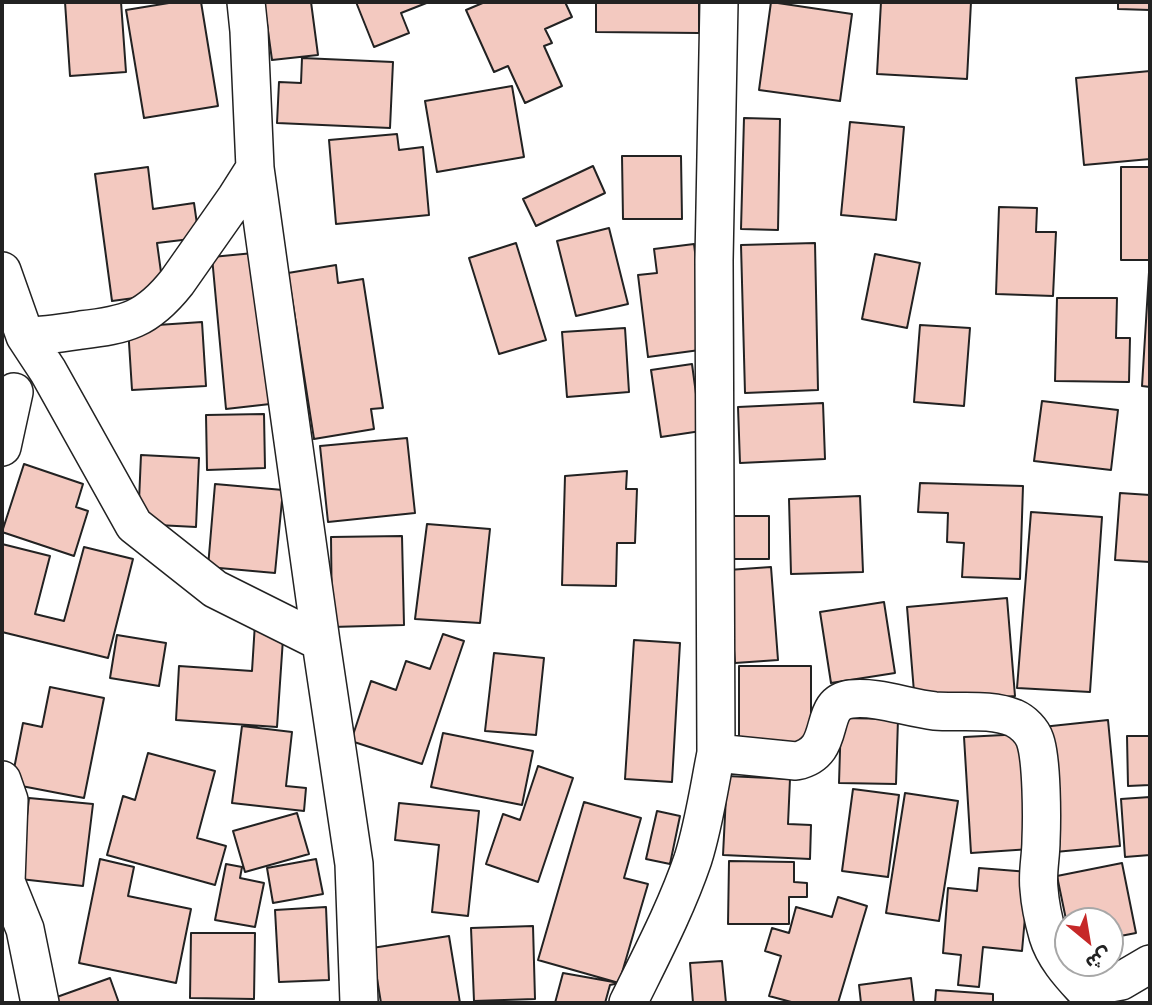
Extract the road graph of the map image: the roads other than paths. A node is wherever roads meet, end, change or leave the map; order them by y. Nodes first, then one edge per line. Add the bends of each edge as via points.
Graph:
1 (246, 2) edge
2 (719, 2) edge
3 (255, 168) junction
4 (2, 271) edge
5 (25, 336) junction
6 (48, 371) junction
7 (8, 395) edge
8 (2, 447) edge
9 (321, 642) junction
10 (716, 753) junction
11 (2, 780) edge
12 (1150, 964) edge
13 (1083, 996) edge
14 (40, 1003) edge
15 (359, 1003) edge
16 (628, 1003) edge

1 - 3 street
2 - 10 street via 714,260
3 - 5 street via 169,293 148,310 112,327
3 - 9 street
4 - 5 street
5 - 6 street
6 - 7 street
6 - 9 street via 136,528 215,589
7 - 8 street
9 - 15 street via 355,864
10 - 13 street via 796,761 807,758 822,743 830,713 848,699 1015,718 1035,740 1038,757 1038,887 1048,936
10 - 16 street via 692,860
11 - 14 street via 9,800 6,882 25,929
12 - 13 street

